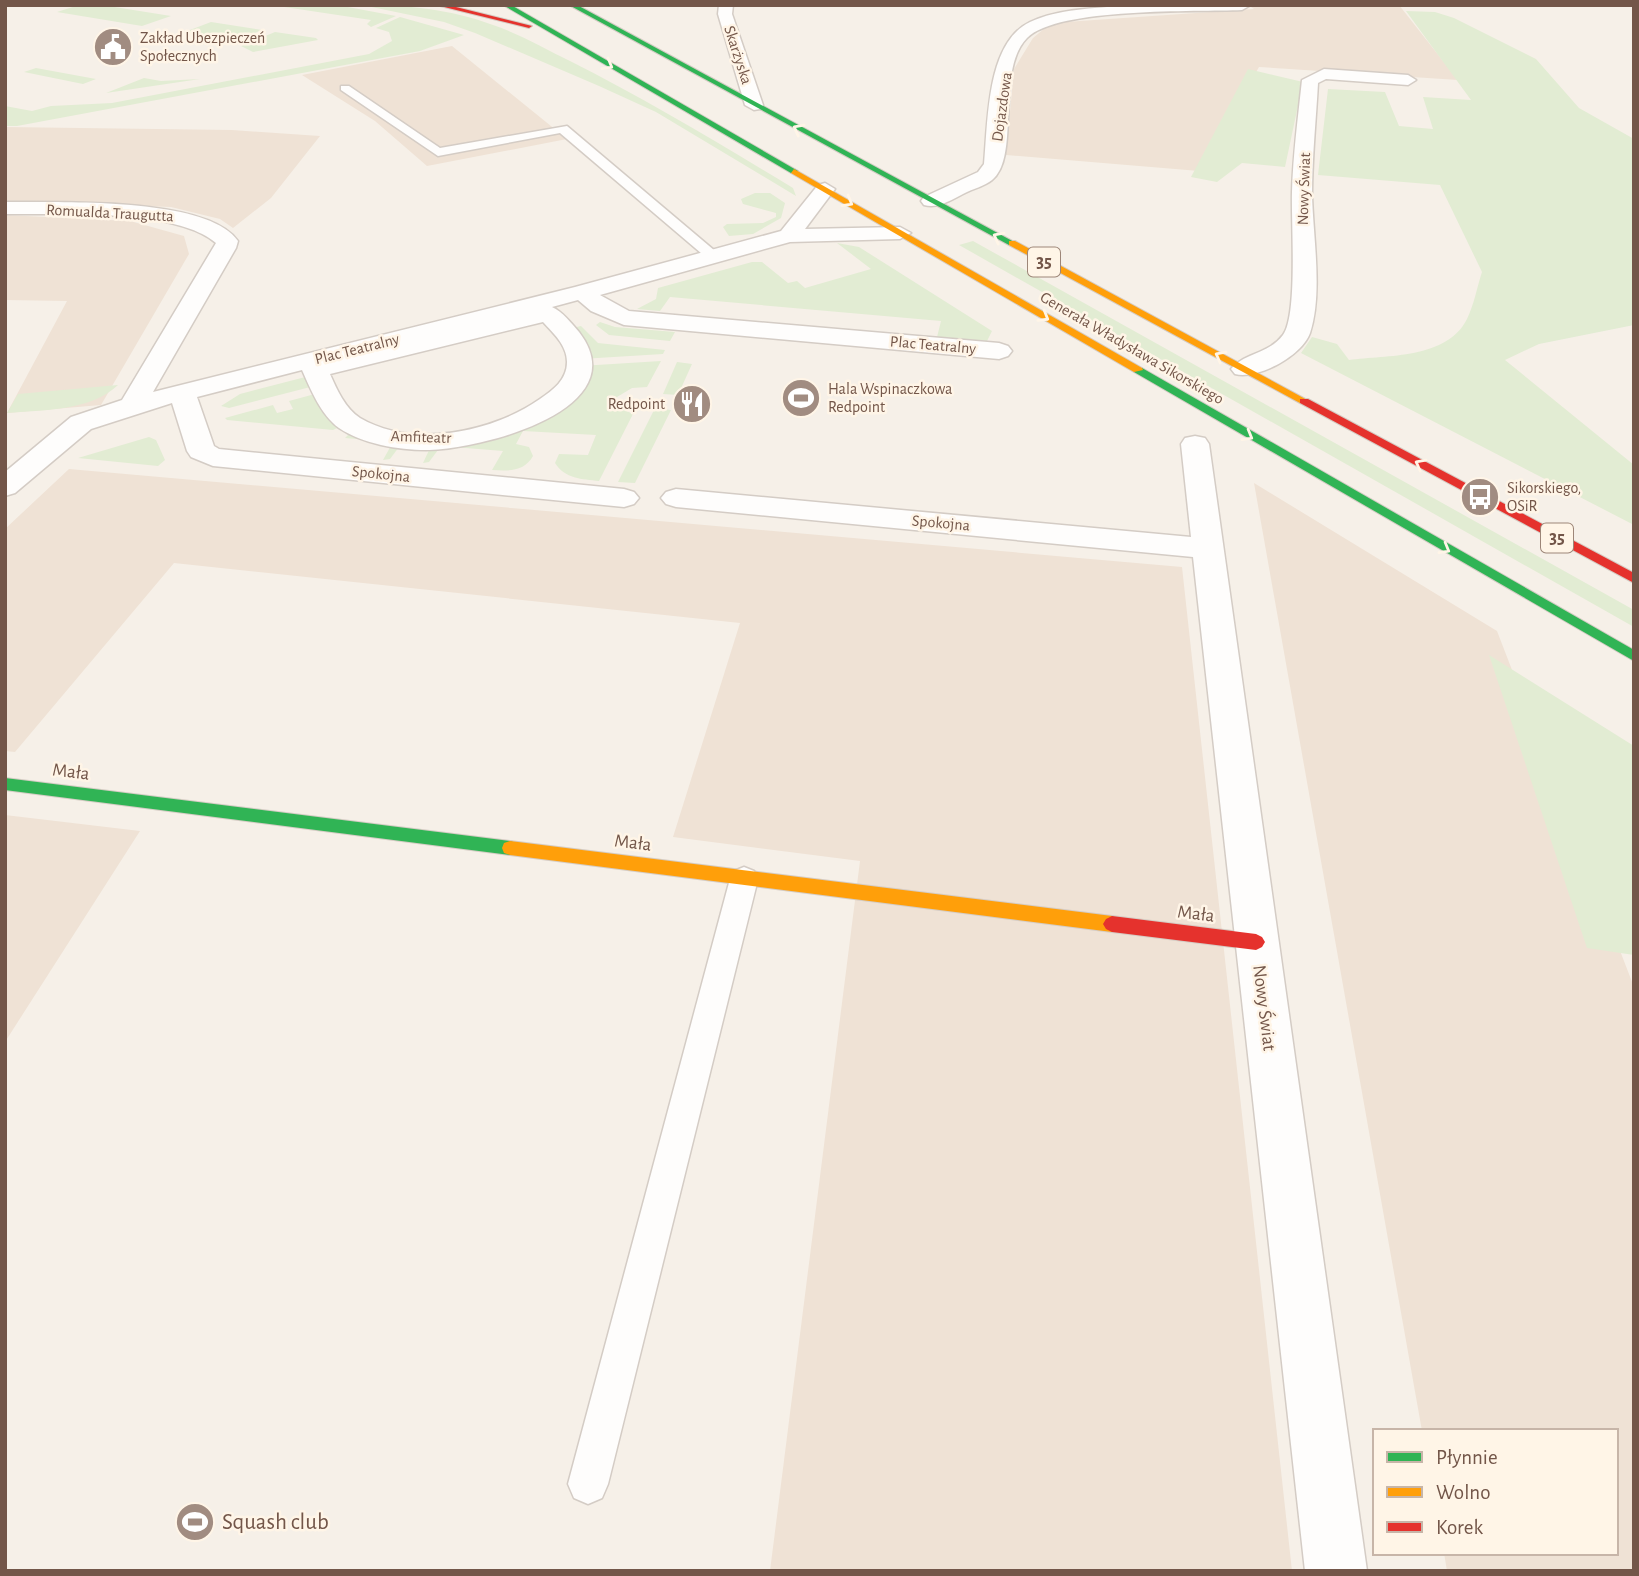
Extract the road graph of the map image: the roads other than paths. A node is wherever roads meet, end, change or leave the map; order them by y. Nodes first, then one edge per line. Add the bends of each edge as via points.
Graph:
1 (439, 5) edge
2 (506, 5) edge
3 (726, 5) edge
4 (1242, 6) edge
5 (584, 7) edge
6 (532, 21) junction
7 (548, 32) junction
8 (1408, 80) dead end
9 (345, 88) dead end
10 (754, 105) junction
11 (825, 188) junction
12 (931, 201) junction
13 (5, 208) edge
14 (900, 233) junction
15 (789, 236) junction
16 (713, 256) junction
17 (583, 292) junction
18 (548, 313) joint
19 (999, 351) dead end
20 (1244, 369) junction
21 (182, 393) junction
22 (132, 405) junction
23 (1195, 444) dead end
24 (5, 487) edge
25 (624, 498) dead end
26 (676, 498) dead end
27 (1206, 548) junction
28 (1634, 579) edge
29 (1634, 656) edge
30 (5, 784) edge
31 (744, 879) junction
32 (1256, 942) junction
33 (588, 1484) dead end
34 (1336, 1571) edge

1 - 7 main road
2 - 6 main road, Generała Władysława Sikorskiego / 35
3 - 10 street, Skarżyska
4 - 12 street, Dojazdowa via 1054,18 1021,35 1003,74 994,165 985,176
5 - 6 main road
5 - 10 main road, Generała Władysława Sikorskiego / 35 via 608,26
6 - 7 main road, Generała Władysława Sikorskiego / 35
7 -> 11 main road, Generała Władysława Sikorskiego / 35
8 - 20 street, Nowy Świat via 1324,74 1310,79 1302,191 1303,304 1297,335 1276,356
9 - 16 lane via 438,152 563,129
12 -> 10 main road, Generała Władysława Sikorskiego / 35
11 -> 14 main road, Generała Władysława Sikorskiego / 35
11 - 15 street
20 -> 12 main road, Generała Władysława Sikorskiego / 35
13 - 22 street, Romualda Traugutta via 154,214 204,223 228,241
14 - 15 street, Plac Teatralny
14 -> 29 main road, Generała Władysława Sikorskiego / 35
15 - 16 street, Plac Teatralny
16 - 17 street, Plac Teatralny
17 - 19 street, Plac Teatralny via 624,318
17 - 21 street, Plac Teatralny
18 - 18 street, Amfiteatr via 576,345 581,359 573,384 533,416 484,434 415,440 368,431 343,417 315,370
28 -> 20 main road, Generała Władysława Sikorskiego / 35
21 - 22 street, Plac Teatralny
21 - 25 street, Spokojna via 201,451 213,457
22 - 24 street, Plac Teatralny via 81,423
23 - 27 street, Nowy Świat
26 - 27 street, Spokojna
27 - 32 street, Nowy Świat
30 - 31 main road, Mała
31 - 32 main road, Mała
31 - 33 lane
32 - 34 street, Nowy Świat

